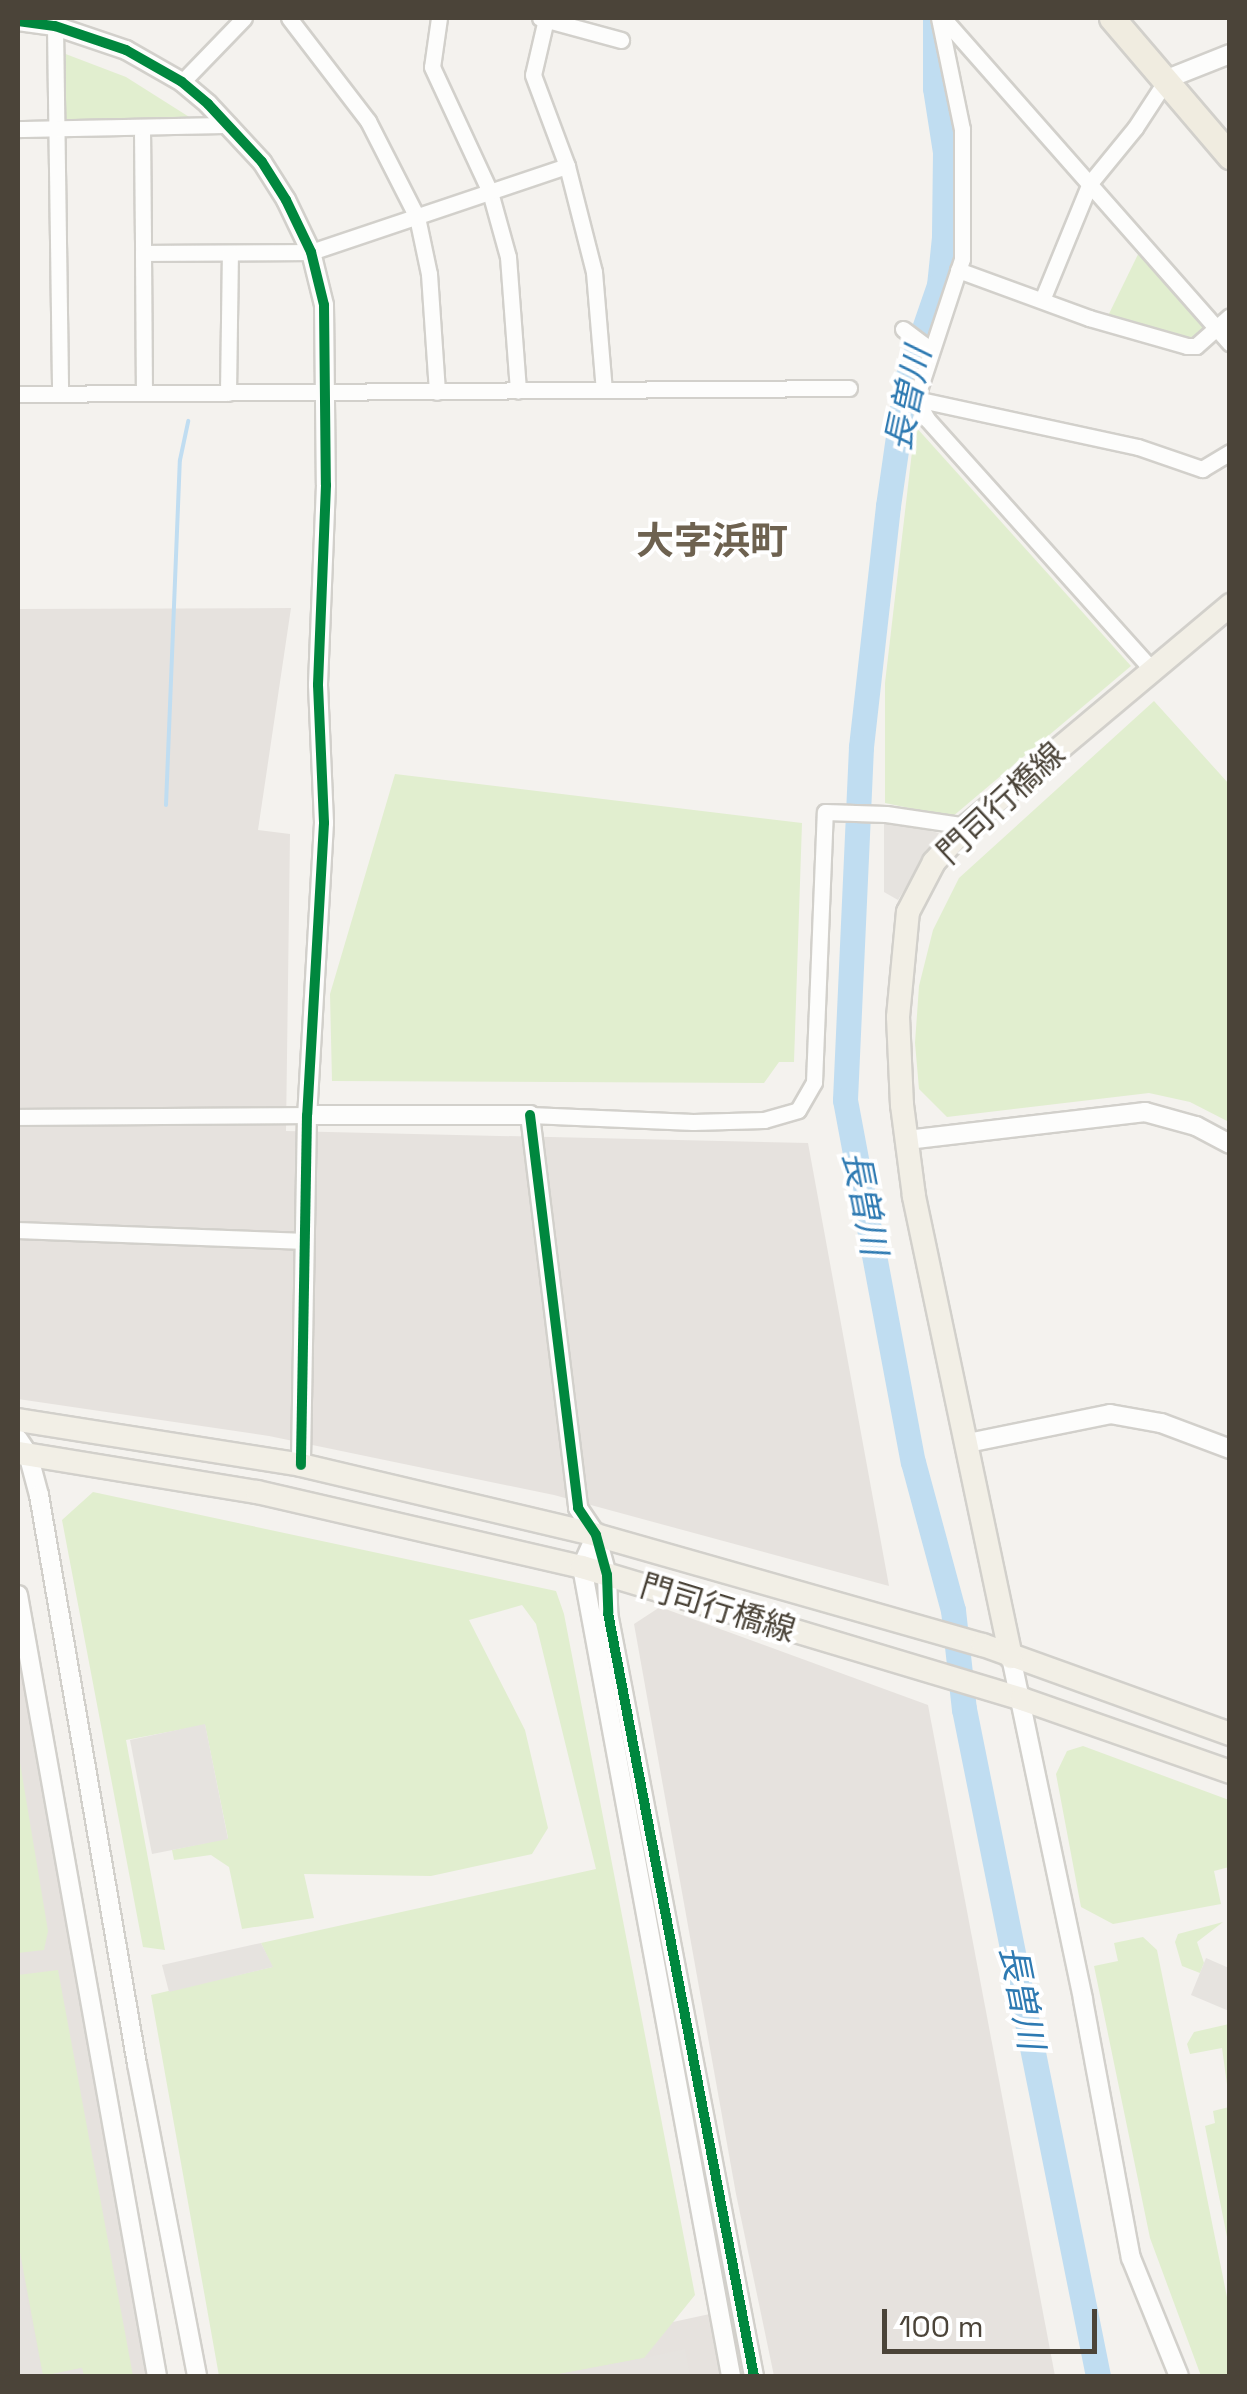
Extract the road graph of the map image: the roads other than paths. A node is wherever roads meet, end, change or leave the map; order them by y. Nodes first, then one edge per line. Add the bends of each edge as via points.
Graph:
1 (244, 18) edge
2 (289, 18) edge
3 (439, 18) edge
4 (543, 18) edge
5 (941, 18) edge
6 (1112, 18) edge
7 (1129, 18) edge
8 (18, 21) edge
9 (55, 26) junction
10 (620, 40) dead end
11 (1230, 54) edge
12 (1173, 75) junction
13 (182, 82) junction
14 (230, 125) junction
15 (18, 128) edge
16 (55, 128) junction
17 (142, 128) junction
18 (1228, 147) edge
19 (567, 166) junction
20 (1090, 182) junction
21 (490, 192) junction
22 (416, 217) junction
23 (143, 252) junction
24 (312, 252) junction
25 (230, 254) junction
26 (958, 270) junction
27 (1042, 300) junction
28 (1230, 316) edge
29 (1216, 327) junction
30 (903, 329) dead end
31 (1230, 343) edge
32 (927, 347) junction
33 (850, 388) dead end
34 (604, 390) junction
35 (518, 391) junction
36 (328, 392) junction
37 (437, 392) junction
38 (228, 393) junction
39 (18, 394) edge
40 (60, 394) junction
41 (144, 394) junction
42 (916, 399) junction
43 (1230, 452) edge
44 (1230, 605) edge
45 (1152, 670) junction
46 (967, 826) junction
47 (307, 1115) junction
48 (530, 1115) junction
49 (18, 1117) edge
50 (906, 1140) junction
51 (1230, 1144) edge
52 (18, 1230) edge
53 (304, 1241) junction
54 (18, 1420) edge
55 (968, 1443) junction
56 (21, 1449) edge
57 (1230, 1449) edge
58 (300, 1466) junction
59 (596, 1536) junction
60 (582, 1568) junction
61 (607, 1574) junction
62 (18, 1595) edge
63 (1011, 1657) junction
64 (1022, 1699) junction
65 (1230, 1734) edge
66 (1230, 1772) edge
67 (157, 2376) edge
68 (197, 2376) edge
69 (731, 2376) edge
70 (754, 2376) edge
71 (1179, 2376) edge

1 - 13 street
2 - 22 street via 368,121
3 - 21 street via 432,66
4 - 10 street
4 - 19 street via 533,74
5 - 20 street
5 - 26 street via 962,129
6 - 12 highway
7 - 12 highway
8 - 9 street
9 - 13 street via 126,50
9 - 16 street
11 - 12 street
12 - 18 highway
12 - 20 street
13 - 14 street
14 - 17 street
14 - 24 street via 286,200
15 - 16 street
16 - 17 street
16 - 40 street
17 - 23 street
19 - 21 street
19 - 34 street via 594,272
20 - 27 street
20 - 29 street
21 - 22 street
21 - 35 street via 508,257
22 - 24 street
22 - 37 street via 429,274
23 - 25 street
23 - 41 street
24 - 25 street
24 - 36 street via 324,305
25 - 38 street
26 - 27 street
26 - 32 street
27 - 29 street via 1188,346
28 - 29 street
29 - 31 street
30 - 32 street
32 - 42 street
33 - 34 street
34 - 35 street
35 - 37 street
36 - 37 street
36 - 38 street
36 - 47 street via 318,685 324,823
38 - 41 street
39 - 40 street
40 - 41 street
42 - 43 street via 1138,447 1202,468
42 - 45 street via 926,419
44 - 45 main road, 門司行橋線
45 - 46 main road, 門司行橋線
46 - 48 street via 825,812 814,1082 798,1110 764,1120 710,1122
46 - 50 main road, 門司行橋線 via 934,862 908,912 898,1018
47 - 48 street
47 - 49 street
47 - 53 street
48 - 59 street via 578,1508
50 - 51 street via 1145,1112
50 - 55 main road, 門司行橋線
52 - 53 street
53 - 58 street
54 - 58 main road, 門司行橋線
55 - 57 street via 1110,1414
55 - 63 main road, 門司行橋線
56 - 60 main road, 門司行橋線 via 257,1492
56 - 68 street
58 - 59 main road, 門司行橋線
59 - 60 street
59 - 61 street
59 - 63 main road, 門司行橋線 via 833,1599
60 - 61 main road, 門司行橋線
60 - 69 street
61 - 64 main road, 門司行橋線
61 - 70 street via 608,1612
62 - 67 street
63 - 64 street
63 - 65 main road, 門司行橋線
64 - 66 main road, 門司行橋線
64 - 71 street via 1130,2258

